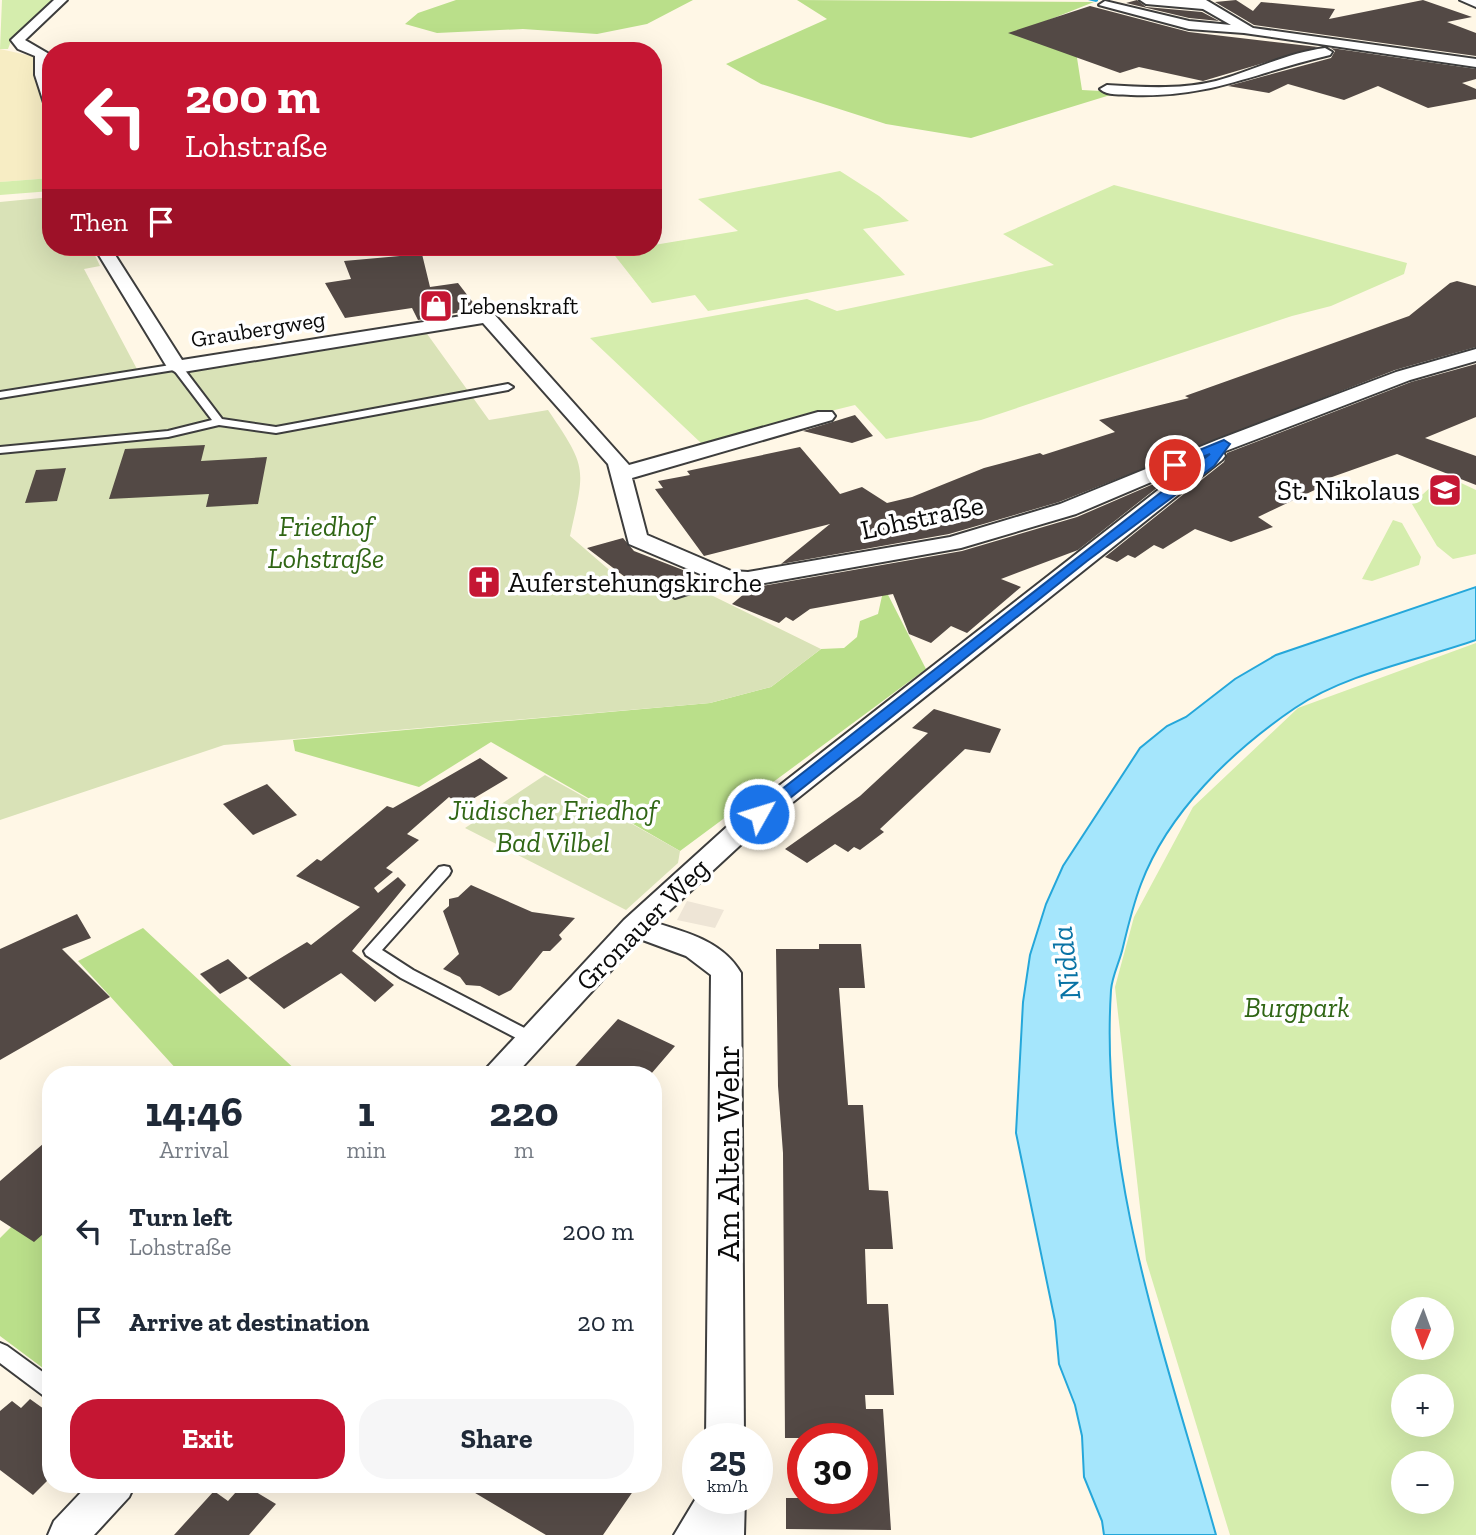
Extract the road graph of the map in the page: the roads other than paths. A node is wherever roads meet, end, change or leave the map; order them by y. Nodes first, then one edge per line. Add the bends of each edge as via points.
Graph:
1 (61, 0) edge
2 (1146, 0) edge
3 (1466, 0) edge
4 (1109, 3) edge
5 (1201, 3) edge
6 (1476, 3) edge
7 (1250, 31) junction
8 (1375, 48) junction
9 (42, 54) edge
10 (42, 54) edge
11 (1476, 63) edge
12 (42, 75) edge
13 (1107, 89) dead end
14 (108, 256) edge
15 (1476, 355) edge
16 (177, 367) junction
17 (508, 387) dead end
18 (0, 395) edge
19 (825, 415) dead end
20 (219, 422) junction
21 (1224, 444) junction
22 (0, 450) edge
23 (622, 474) junction
24 (727, 577) junction
25 (676, 594) dead end
26 (444, 871) dead end
27 (634, 927) junction
28 (530, 1038) junction
29 (504, 1066) edge
30 (0, 1352) edge
31 (42, 1383) edge
32 (725, 1423) edge
33 (108, 1493) edge
34 (708, 1514) edge
35 (725, 1514) edge
36 (68, 1535) edge
37 (694, 1535) edge
38 (724, 1535) edge

1 - 10 street via 18,40
2 - 5 street
3 - 6 street
4 - 7 street via 1189,26
5 - 7 street
7 - 8 street
8 - 11 street
8 - 13 street via 1292,56 1208,87 1159,92
9 - 12 street
14 - 16 street, Graubergweg
15 - 21 street, Lohstraße via 1403,376
16 - 18 lane
16 - 20 lane
16 - 23 street, Graubergweg via 486,317 610,452
17 - 20 lane via 276,430
19 - 23 street
20 - 22 lane via 168,434
21 - 24 street, Lohstraße via 1068,509 982,535 765,578
21 - 27 street, Gronauer Weg via 1210,463 1082,558 739,831
23 - 24 street, Lohstraße via 637,539
24 - 25 lane
26 - 28 lane via 372,951
27 - 28 street, Gronauer Weg
27 - 32 street, Am Alten Wehr via 699,948 726,973
28 - 29 street, Gronauer Weg
30 - 31 lane
33 - 36 street
34 - 37 street
35 - 38 street

